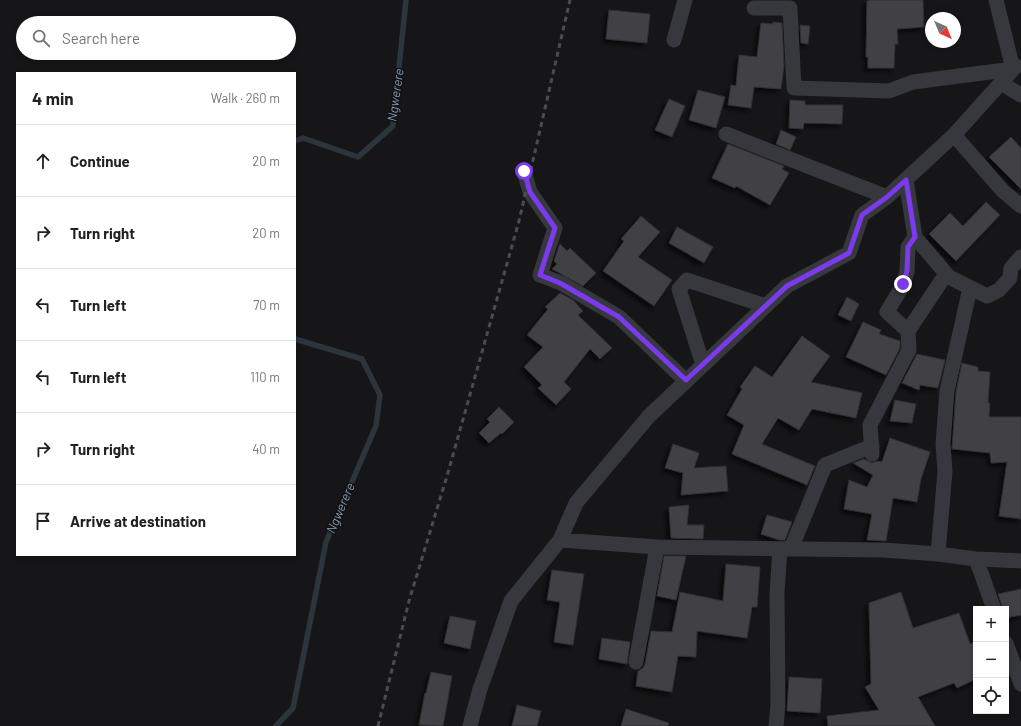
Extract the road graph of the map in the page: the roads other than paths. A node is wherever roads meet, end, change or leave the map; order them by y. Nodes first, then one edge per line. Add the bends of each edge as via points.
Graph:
1 (685, 0) edge
2 (996, 0) edge
3 (754, 8) dead end
4 (674, 40) dead end
5 (1017, 65) edge
6 (1001, 83) junction
7 (1021, 95) edge
8 (726, 134) dead end
9 (954, 135) junction
10 (524, 171) dead end
11 (906, 180) junction
12 (887, 197) junction
13 (1021, 206) edge
14 (915, 237) junction
15 (1021, 257) edge
16 (946, 274) junction
17 (970, 288) junction
18 (766, 306) junction
19 (908, 330) junction
20 (702, 365) junction
21 (686, 380) junction
22 (560, 540) junction
23 (657, 547) junction
24 (785, 549) junction
25 (938, 554) junction
26 (976, 559) junction
27 (1021, 561) edge
28 (993, 606) edge
29 (1009, 651) edge
30 (636, 662) dead end
31 (1021, 684) edge
32 (470, 726) edge
33 (776, 726) edge

1 - 4 street
2 - 5 street
3 - 5 street via 790,8 794,88 889,91 913,82
5 - 6 street
6 - 7 street
6 - 9 street
8 - 12 street
9 - 11 street
9 - 13 street via 1003,191
10 - 21 street via 530,192 555,228 540,275 560,283 619,317
11 - 12 street
11 - 14 street
12 - 18 street via 862,215 849,253 787,286
14 - 16 street
14 - 19 street via 908,247 907,271 903,284 887,312
15 - 17 street via 1010,268 1010,278 999,290 987,296
16 - 17 street
16 - 19 street
17 - 25 street via 948,391
18 - 20 street
18 - 20 street via 687,280 679,289
19 - 24 street via 909,350 870,425 872,450 825,465
20 - 21 street
21 - 22 street via 649,416 576,503
22 - 23 street
22 - 32 street via 511,601 480,689
23 - 24 street
23 - 30 street
24 - 25 street via 883,550
24 - 33 street via 776,593
25 - 26 street
26 - 27 street
26 - 28 street
29 - 31 street

